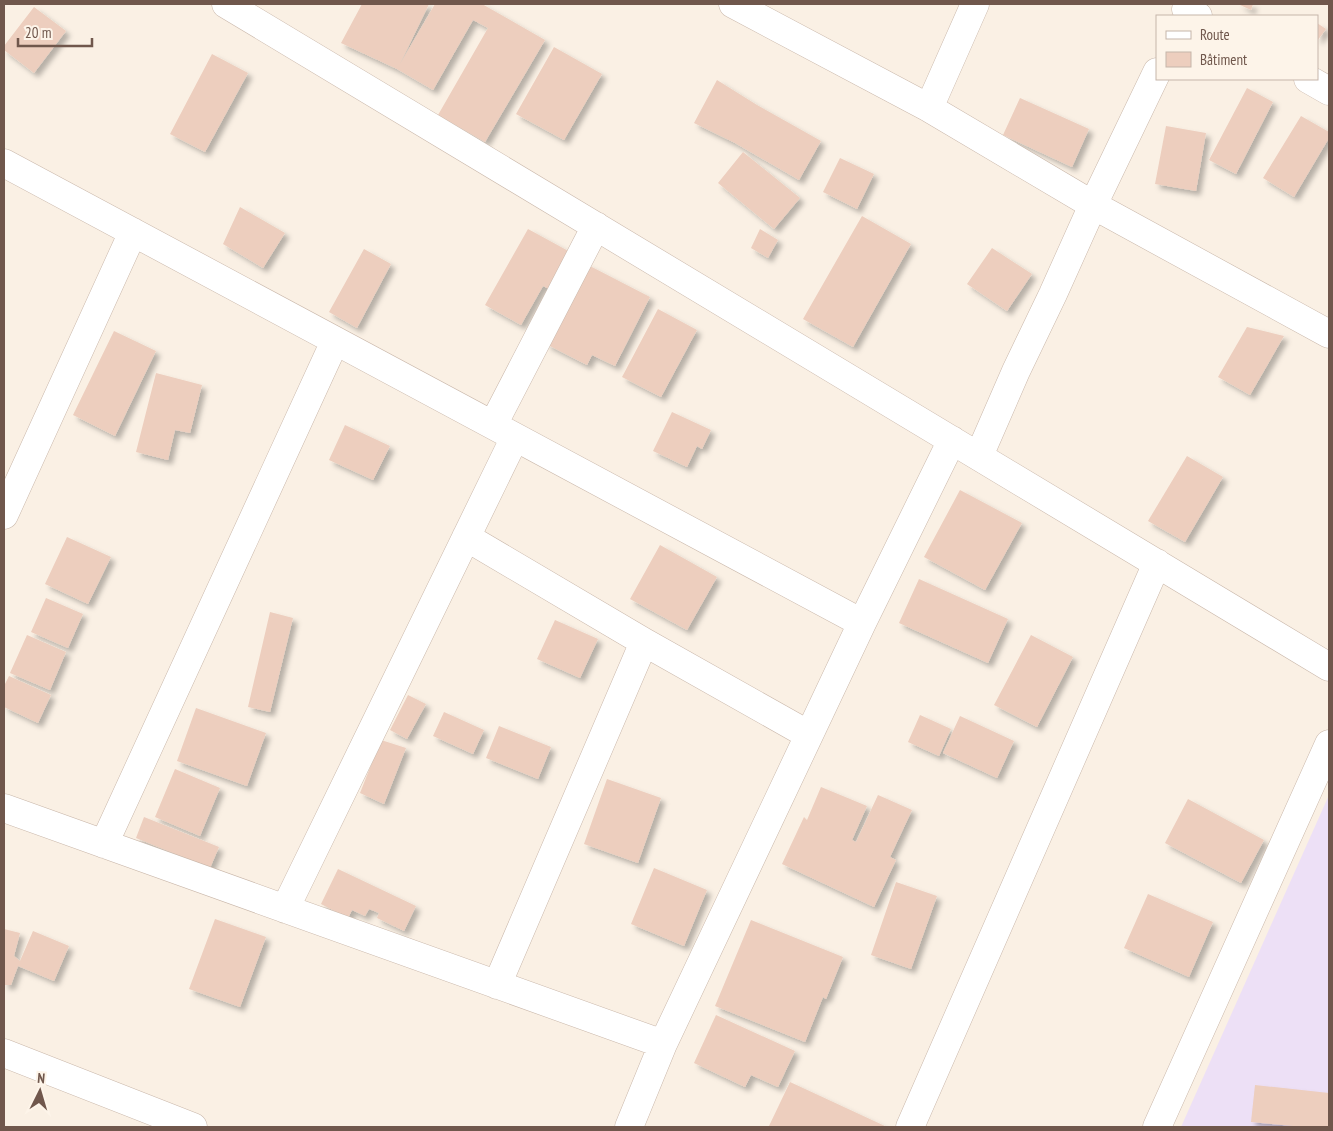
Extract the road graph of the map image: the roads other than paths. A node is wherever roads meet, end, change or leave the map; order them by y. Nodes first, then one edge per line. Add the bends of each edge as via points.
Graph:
1 (226, 4) edge
2 (733, 4) edge
3 (975, 4) edge
4 (1156, 74) edge
5 (1310, 80) edge
6 (1329, 90) edge
7 (929, 108) junction
8 (4, 164) edge
9 (1093, 205) junction
10 (596, 226) junction
11 (133, 232) junction
12 (1329, 334) edge
13 (335, 341) junction
14 (504, 431) junction
15 (952, 440) junction
16 (979, 456) junction
17 (4, 515) edge
18 (466, 537) junction
19 (1157, 563) junction
20 (862, 623) junction
21 (644, 642) junction
22 (1329, 667) edge
23 (809, 734) junction
24 (1329, 744) edge
25 (4, 808) edge
26 (104, 844) junction
27 (285, 909) junction
28 (497, 985) junction
29 (663, 1044) junction
30 (4, 1053) edge
31 (194, 1127) edge
32 (629, 1127) edge
33 (910, 1127) edge
34 (1157, 1127) edge

1 - 10 street
2 - 7 street
3 - 7 street
4 - 9 street
5 - 6 street
7 - 9 street
8 - 11 street
9 - 12 street
9 - 16 street
10 - 14 street
10 - 15 street
11 - 13 street
11 - 17 street
13 - 14 street
13 - 26 street
14 - 18 street
14 - 20 street
15 - 16 street
15 - 20 street
16 - 19 street
18 - 21 street
18 - 27 street
19 - 22 street
19 - 33 street
20 - 23 street
21 - 23 street
21 - 28 street
23 - 29 street
24 - 34 street
25 - 26 street
26 - 27 street
27 - 28 street
28 - 29 street
29 - 32 street
30 - 31 street

